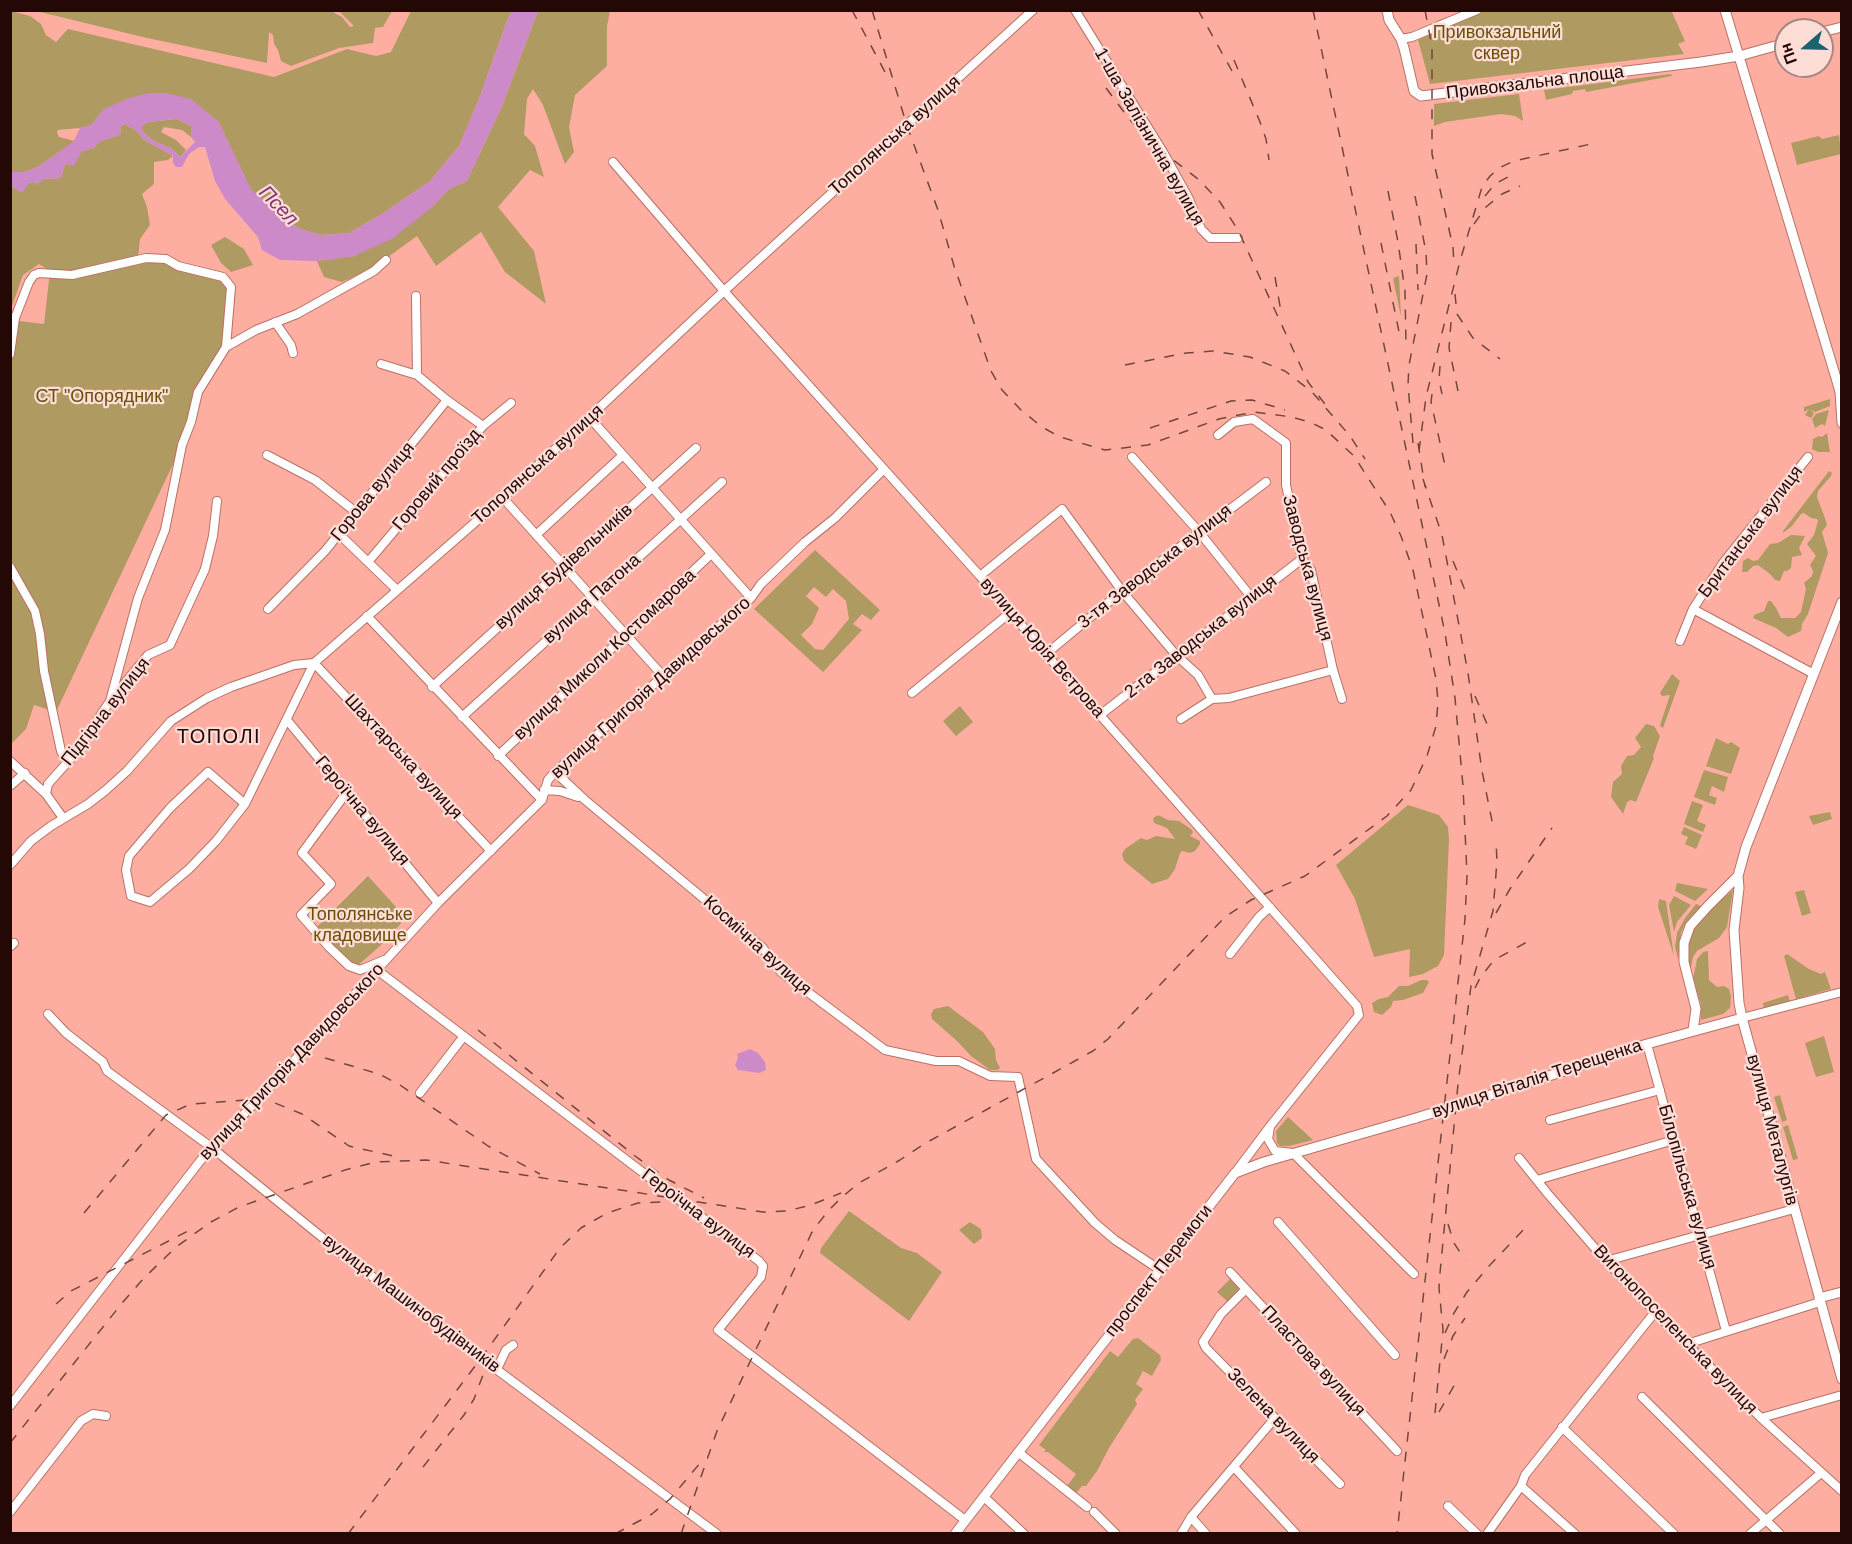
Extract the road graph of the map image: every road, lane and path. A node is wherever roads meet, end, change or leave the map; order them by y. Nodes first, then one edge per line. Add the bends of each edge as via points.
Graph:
1 (1032, 10) edge
2 (1075, 10) edge
3 (1477, 10) edge
4 (1725, 10) edge
5 (1387, 12) edge
6 (1401, 39) junction
7 (1774, 46) edge
8 (1739, 56) junction
9 (613, 162) dead end
10 (1238, 238) dead end
11 (387, 260) dead end
12 (724, 291) junction
13 (416, 296) dead end
14 (275, 322) junction
15 (226, 347) junction
16 (293, 353) dead end
17 (10, 354) edge
18 (381, 364) dead end
19 (417, 375) junction
20 (447, 400) junction
21 (511, 403) dead end
22 (590, 418) junction
23 (1842, 423) edge
24 (483, 426) junction
25 (1218, 435) dead end
26 (696, 448) dead end
27 (267, 455) dead end
28 (623, 455) junction
29 (1132, 457) dead end
30 (1808, 457) dead end
31 (883, 470) junction
32 (722, 482) dead end
33 (1266, 482) dead end
34 (652, 488) junction
35 (503, 498) junction
36 (217, 501) dead end
37 (357, 513) junction
38 (681, 520) junction
39 (1200, 533) junction
40 (339, 534) junction
41 (536, 535) junction
42 (711, 554) junction
43 (1302, 559) junction
44 (368, 562) junction
45 (10, 567) edge
46 (564, 567) junction
47 (980, 576) junction
48 (397, 590) junction
49 (1122, 591) junction
50 (593, 598) junction
51 (751, 598) junction
52 (1252, 598) junction
53 (1842, 602) edge
54 (268, 609) dead end
55 (1693, 609) junction
56 (1011, 612) junction
57 (367, 616) junction
58 (625, 634) junction
59 (1680, 641) dead end
60 (1046, 654) junction
61 (1176, 655) junction
62 (314, 663) junction
63 (1333, 670) junction
64 (1812, 673) junction
65 (663, 676) junction
66 (432, 687) junction
67 (912, 693) dead end
68 (1212, 699) junction
69 (1342, 699) dead end
70 (110, 701) junction
71 (1100, 715) junction
72 (462, 717) junction
73 (1181, 719) dead end
74 (286, 720) junction
75 (498, 756) junction
76 (10, 761) edge
77 (67, 762) junction
78 (555, 772) junction
79 (25, 773) junction
80 (10, 786) edge
81 (544, 790) junction
82 (347, 792) junction
83 (46, 794) junction
84 (585, 800) junction
85 (542, 801) junction
86 (245, 804) junction
87 (63, 818) junction
88 (491, 851) junction
89 (10, 865) edge
90 (1738, 876) junction
91 (438, 903) junction
92 (1270, 908) junction
93 (1230, 954) dead end
94 (386, 960) junction
95 (376, 970) junction
96 (1842, 992) edge
97 (1357, 1006) joint
98 (48, 1014) dead end
99 (1742, 1018) junction
100 (1693, 1030) junction
101 (464, 1036) junction
102 (1647, 1044) junction
103 (1660, 1090) junction
104 (420, 1093) dead end
105 (1550, 1120) dead end
106 (1271, 1125) junction
107 (1674, 1140) junction
108 (211, 1147) junction
109 (1293, 1153) junction
110 (1519, 1158) dead end
111 (1235, 1173) junction
112 (1537, 1180) junction
113 (1794, 1209) junction
114 (1278, 1222) dead end
115 (1701, 1235) junction
116 (1606, 1261) junction
117 (1160, 1270) junction
118 (1230, 1272) dead end
119 (1414, 1274) dead end
120 (1246, 1289) junction
121 (1842, 1292) edge
122 (1820, 1300) junction
123 (1654, 1312) junction
124 (1726, 1331) junction
125 (1687, 1344) junction
126 (513, 1345) dead end
127 (1395, 1354) dead end
128 (497, 1369) junction
129 (1842, 1379) edge
130 (1842, 1395) edge
131 (1642, 1397) dead end
132 (10, 1406) edge
133 (106, 1416) dead end
134 (1275, 1418) junction
135 (1761, 1418) junction
136 (1562, 1427) junction
137 (1397, 1451) dead end
138 (1018, 1452) junction
139 (1234, 1467) junction
140 (1821, 1473) junction
141 (1340, 1484) dead end
142 (1521, 1486) junction
143 (1842, 1491) edge
144 (984, 1497) junction
145 (1448, 1506) dead end
146 (10, 1512) edge
147 (1191, 1517) junction
148 (1766, 1519) junction
149 (965, 1520) junction
150 (717, 1533) edge
151 (955, 1533) edge
152 (1024, 1533) edge
153 (1116, 1533) edge
154 (1181, 1533) edge
155 (1206, 1533) edge
156 (1296, 1533) edge
157 (1477, 1533) edge
158 (1486, 1533) edge
159 (1575, 1533) edge
160 (1674, 1533) edge
161 (1750, 1533) edge
162 (1780, 1533) edge

1 - 12 street, Тополянська вулиця
2 - 10 street, 1-ша Залізнична вулиця via 1163,152 1201,229 1210,238
3 - 6 street
4 - 8 main road
5 - 6 main road, Привокзальна площа
6 - 8 main road, Привокзальна площа via 1414,91 1421,96
7 - 8 main road, Привокзальна площа
8 - 23 main road via 1840,392
9 - 12 street, вулиця Юрія Вєтрова
11 - 14 street via 297,314
12 - 22 street, Тополянська вулиця
12 - 31 street, вулиця Юрія Вєтрова
13 - 19 street
14 - 15 street
14 - 16 street
15 - 17 street via 231,294 227,279 166,259 146,258 72,275 34,275 15,318
15 - 70 street via 198,392 182,445 165,530 138,598
18 - 19 street
19 - 20 street
20 - 24 street
20 - 37 street, Горова вулиця
21 - 24 street, Горовий проїзд
22 - 28 street
22 - 35 street, Тополянська вулиця
24 - 44 street, Горовий проїзд
25 - 43 street, Заводська вулиця via 1234,422 1252,419 1286,443 1286,485
26 - 34 street, вулиця Будівельників
27 - 37 street via 315,480
28 - 34 street
28 - 41 street
29 - 39 street
30 - 55 street, Британська вулиця via 1723,563
31 - 47 street, вулиця Юрія Вєтрова
31 - 51 street, вулиця Григорія Давидовського
32 - 38 street, вулиця Патона
33 - 39 street, 3-тя Заводська вулиця
34 - 38 street
34 - 46 street, вулиця Будівельників
35 - 41 street
35 - 48 street, Тополянська вулиця
36 - 70 street, Підгірна вулиця via 205,569 170,645 148,656
37 - 40 street, Горова вулиця
38 - 42 street
38 - 50 street, вулиця Патона
39 - 49 street, 3-тя Заводська вулиця
39 - 52 street
40 - 44 street
40 - 54 street, Горова вулиця
41 - 46 street
42 - 51 street
42 - 58 street, вулиця Миколи Костомарова
43 - 52 street, 2-га Заводська вулиця
43 - 63 street, Заводська вулиця via 1311,570
44 - 48 street
45 - 77 street via 35,611 44,671
46 - 50 street
46 - 66 street, вулиця Будівельників
47 - 49 street via 1062,509
47 - 56 street, вулиця Юрія Вєтрова
48 - 57 street, Тополянська вулиця
49 - 60 street, 3-тя Заводська вулиця
49 - 61 street
50 - 58 street
50 - 72 street, вулиця Патона
51 - 65 street, вулиця Григорія Давидовського
52 - 61 street, 2-га Заводська вулиця
53 - 64 main road, вулиця Металургів
55 - 59 street, Британська вулиця
55 - 64 street
56 - 60 street, вулиця Юрія Вєтрова
56 - 67 street
57 - 62 street, Тополянська вулиця
57 - 66 street
58 - 65 street
58 - 75 street, вулиця Миколи Костомарова
60 - 71 street, вулиця Юрія Вєтрова
61 - 68 street via 1198,675
61 - 71 street, 2-га Заводська вулиця
62 - 74 street
62 - 87 street via 255,677 189,709 162,729 106,790
62 - 88 street, Шахтарська вулиця
63 - 68 street
63 - 69 street, Заводська вулиця
64 - 90 main road, вулиця Металургів
65 - 78 street, вулиця Григорія Давидовського
66 - 72 street
68 - 73 street
70 - 77 street, Підгірна вулиця
71 - 92 street, вулиця Юрія Вєтрова
72 - 75 street
74 - 82 street, Героїчна вулиця
74 - 86 street
75 - 85 street
76 - 79 street
77 - 83 street, Підгірна вулиця via 48,784
78 - 81 street, вулиця Григорія Давидовського
78 - 84 street, Космічна вулиця
79 - 80 street
79 - 83 street
81 - 84 street
81 - 85 street, вулиця Григорія Давидовського
82 - 91 street, Героїчна вулиця
82 - 94 street via 302,853 331,884 301,915 348,966 360,970
83 - 87 street
84 - 117 street, Космічна вулиця via 762,947 782,972 885,1050 936,1061 959,1061 990,1076 1018,1077 1036,1159 1095,1223
85 - 88 street, вулиця Григорія Давидовського
86 - 86 street via 189,869 150,902 131,896 126,870 129,856 170,808 208,772
87 - 89 street via 31,841
88 - 91 street, вулиця Григорія Давидовського
90 - 99 main road, вулиця Металургів via 1734,930
90 - 100 main road, вулиця Металургів via 1690,926 1684,944 1684,962 1696,1009
91 - 94 street, вулиця Григорія Давидовського
92 - 93 street
92 - 97 street, вулиця Юрія Вєтрова
94 - 95 street, вулиця Григорія Давидовського
95 - 101 street, Героїчна вулиця
95 - 108 street, вулиця Григорія Давидовського
96 - 99 street, вулиця Віталія Терещенка
97 - 106 street, проспект Перемоги via 1359,1015
98 - 108 street, вулиця Машинобудівників via 103,1062 107,1071
99 - 100 main road, вулиця Віталія Терещенка
99 - 113 main road, вулиця Металургів
100 - 102 main road, вулиця Віталія Терещенка
101 - 104 street
101 - 149 street, Героїчна вулиця via 759,1261 763,1266 761,1277 718,1330
102 - 103 street, Білопільська вулиця
102 - 109 main road, вулиця Віталія Терещенка, bridge
103 - 105 street
103 - 107 street, Білопільська вулиця
106 - 109 street via 1271,1146
106 - 111 street, проспект Перемоги
107 - 112 street
107 - 115 street, Білопільська вулиця
108 - 128 street, вулиця Машинобудівників via 350,1260
108 - 132 street, вулиця Григорія Давидовського
109 - 111 main road, вулиця Віталія Терещенка
109 - 119 street
110 - 112 street, Вигонопоселенська вулиця
111 - 117 main road, проспект Перемоги
112 - 116 street, Вигонопоселенська вулиця
113 - 115 street
113 - 122 main road, вулиця Металургів
114 - 127 street
115 - 116 street
115 - 124 street, Білопільська вулиця
116 - 123 street, Вигонопоселенська вулиця
117 - 138 main road, проспект Перемоги
118 - 120 street, Пластова вулиця
120 - 134 street, Зелена вулиця via 1221,1314 1203,1342
120 - 137 street, Пластова вулиця
121 - 122 main road
122 - 124 street
122 - 129 main road, вулиця Металургів
123 - 125 street, Вигонопоселенська вулиця
123 - 136 street
124 - 125 street
125 - 135 street, Вигонопоселенська вулиця
126 - 128 street via 506,1350
128 - 150 street, вулиця Машинобудівників
130 - 135 street
131 - 148 street
133 - 146 street via 93,1414 81,1420
134 - 139 street
134 - 141 street, Зелена вулиця
135 - 140 street, Вигонопоселенська вулиця
136 - 142 street
136 - 160 street
138 - 144 main road, проспект Перемоги
138 - 153 street
139 - 147 street
139 - 156 street
140 - 143 street, Вигонопоселенська вулиця
140 - 148 street
142 - 158 street
142 - 159 street
144 - 149 main road, проспект Перемоги
144 - 152 street
145 - 157 street
147 - 154 street
147 - 155 street
148 - 161 street
148 - 162 street
149 - 151 main road, проспект Перемоги

